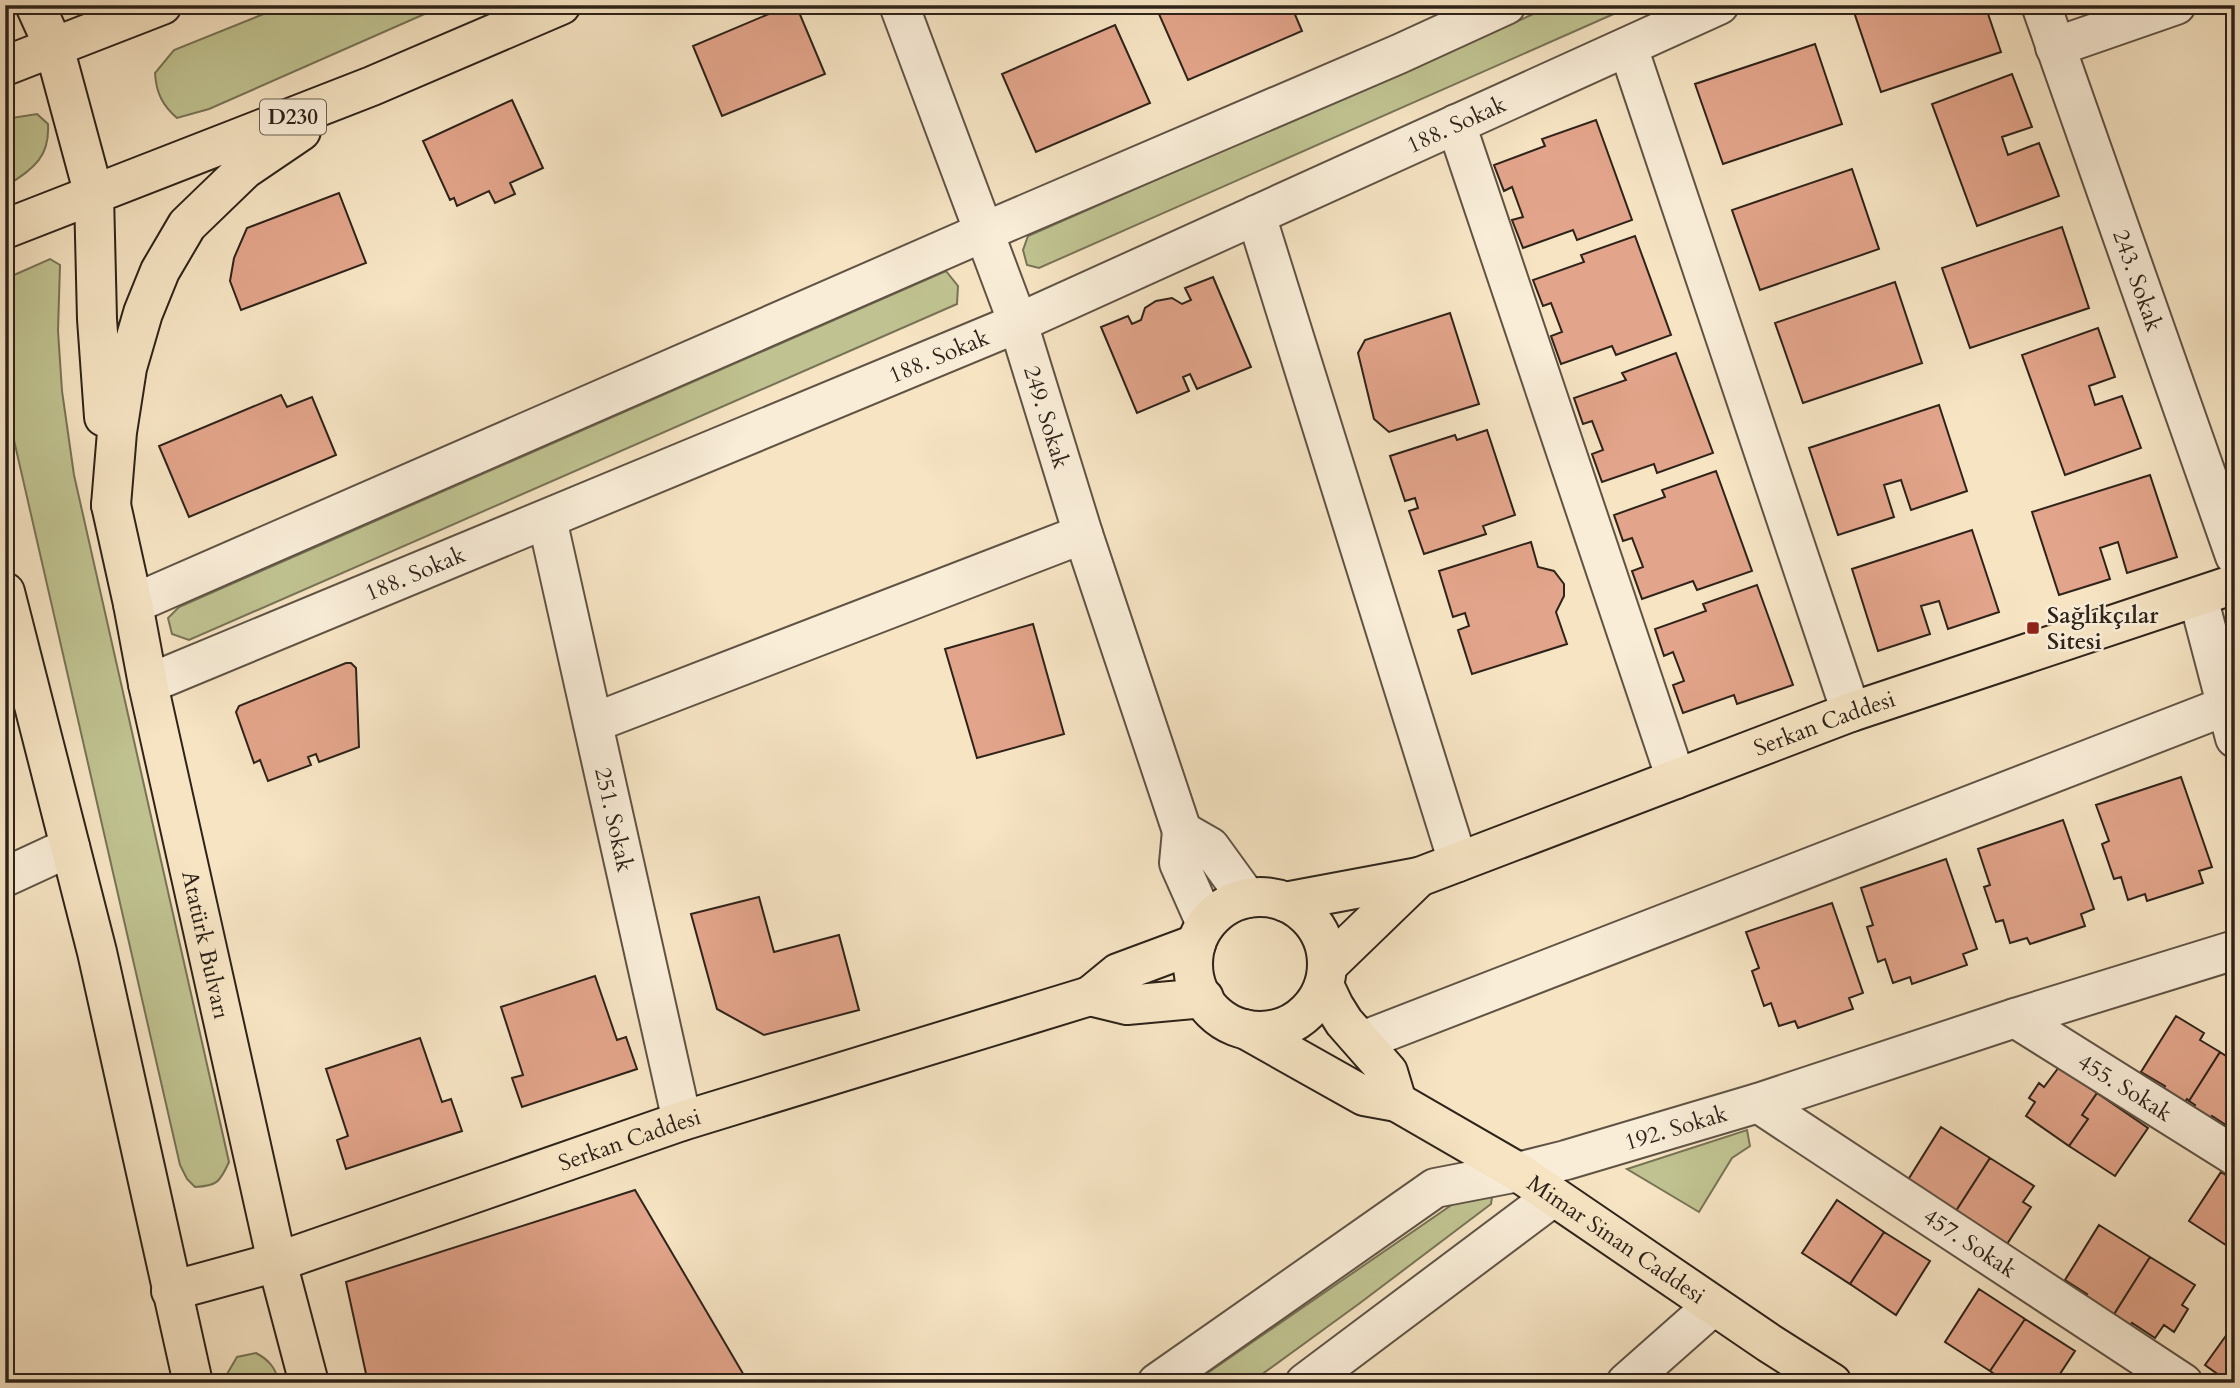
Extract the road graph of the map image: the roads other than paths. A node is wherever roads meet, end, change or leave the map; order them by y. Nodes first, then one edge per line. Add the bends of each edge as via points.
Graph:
1 (35, 5) edge
2 (162, 5) edge
3 (561, 5) edge
4 (899, 5) edge
5 (1506, 5) edge
6 (1719, 5) edge
7 (2041, 5) edge
8 (2176, 5) edge
9 (54, 47) junction
10 (1628, 47) junction
11 (2055, 47) junction
12 (5, 66) edge
13 (372, 86) junction
14 (1456, 124) junction
15 (94, 195) junction
16 (1256, 215) junction
17 (5, 229) edge
18 (984, 232) junction
19 (1018, 323) junction
20 (111, 505) junction
21 (547, 519) junction
22 (1083, 534) junction
23 (2235, 556) edge
24 (2235, 584) edge
25 (5, 592) edge
26 (2198, 597) junction
27 (133, 604) junction
28 (149, 684) junction
29 (1851, 712) junction
30 (2230, 722) edge
31 (593, 723) junction
32 (1676, 779) junction
33 (1182, 831) junction
34 (70, 847) junction
35 (1458, 862) junction
36 (5, 877) edge
37 (1419, 877) junction
38 (1247, 898) junction
39 (1285, 902) junction
40 (1201, 934) junction
41 (2235, 950) edge
42 (1326, 975) junction
43 (1090, 996) junction
44 (1204, 998) junction
45 (2015, 1018) junction
46 (1244, 1029) junction
47 (1362, 1041) junction
48 (1397, 1102) junction
49 (1758, 1103) junction
50 (682, 1121) junction
51 (2235, 1156) edge
52 (1518, 1172) junction
53 (1553, 1197) junction
54 (277, 1262) junction
55 (171, 1292) junction
56 (1713, 1306) junction
57 (192, 1383) edge
58 (309, 1383) edge
59 (1157, 1383) edge
60 (1306, 1383) edge
61 (1626, 1383) edge
62 (1832, 1383) edge
63 (2183, 1383) edge

1 - 9 main road
2 - 9 main road
3 - 13 main road, D230
4 - 18 street, 249. Sokak
5 - 18 street
6 - 10 street, 188. Sokak
7 - 11 street, 243. Sokak
8 - 11 street
9 - 12 main road
9 - 15 main road
10 - 14 street, 188. Sokak
10 - 29 street
11 - 23 street, 243. Sokak
13 - 15 main road, D230
13 - 20 main road via 245,169 187,225 160,271 127,368
14 - 16 street, 188. Sokak
14 - 32 street
15 - 17 main road, D230
15 - 20 main road via 97,319
16 - 19 street, 188. Sokak
16 - 35 street
18 - 19 street, 249. Sokak
18 - 27 street
19 - 21 street, 188. Sokak
19 - 22 street, 249. Sokak
20 - 27 main road, Atatürk Bulvarı
21 - 28 street, 188. Sokak
21 - 31 street, 251. Sokak
22 - 31 street
22 - 33 street, 249. Sokak
24 - 26 main road, Serkan Caddesi
25 - 34 main road
26 - 29 main road, Serkan Caddesi
26 - 30 street
27 - 28 main road, Atatürk Bulvarı
28 - 54 main road, Atatürk Bulvarı
29 - 32 main road, Serkan Caddesi
30 - 47 street
31 - 50 street, 251. Sokak
32 - 35 main road, Serkan Caddesi
33 - 38 street via 1210,847
33 - 40 street via 1179,863
34 - 36 street
34 - 55 main road
35 - 37 main road, Serkan Caddesi
37 - 39 main road, Serkan Caddesi
37 - 42 main road, Serkan Caddesi
38 - 39 main road
38 - 40 main road via 1224,905
39 - 42 main road via 1303,912 1316,927 1325,945
40 - 43 main road, Serkan Caddesi via 1118,973
40 - 44 main road via 1193,965
41 - 45 street, 192. Sokak
42 - 46 main road via 1316,1002 1302,1016 1285,1026
42 - 47 main road via 1339,1014
43 - 44 main road via 1127,1005
43 - 50 main road, Serkan Caddesi
44 - 46 main road via 1224,1020
45 - 49 street, 192. Sokak
45 - 51 street, 455. Sokak
46 - 48 main road, Mimar Sinan Caddesi via 1364,1096
47 - 48 main road via 1388,1072
48 - 52 main road, Mimar Sinan Caddesi
49 - 52 street, 192. Sokak
49 - 63 street, 457. Sokak
50 - 54 main road, Serkan Caddesi
52 - 53 main road, Mimar Sinan Caddesi
52 - 59 street, 192. Sokak via 1435,1188
53 - 56 main road, Mimar Sinan Caddesi
53 - 60 street
54 - 55 main road, Serkan Caddesi
54 - 58 main road, Atatürk Bulvarı
55 - 57 main road
56 - 61 street
56 - 62 main road, Mimar Sinan Caddesi

